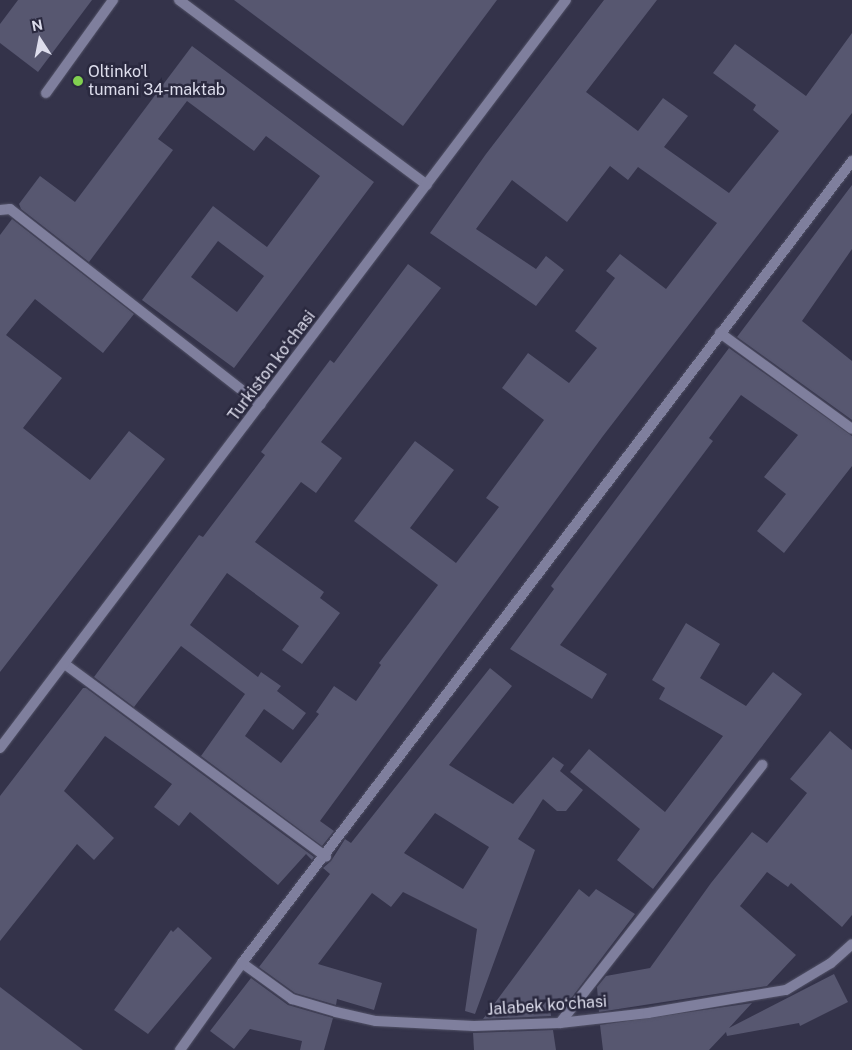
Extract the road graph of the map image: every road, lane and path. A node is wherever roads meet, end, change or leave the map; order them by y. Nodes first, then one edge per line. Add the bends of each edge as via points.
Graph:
1 (113, 0) edge
2 (179, 0) edge
3 (566, 0) edge
4 (46, 93) dead end
5 (852, 160) edge
6 (427, 185) junction
7 (0, 210) edge
8 (720, 333) junction
9 (261, 405) junction
10 (852, 429) edge
11 (66, 665) junction
12 (0, 748) edge
13 (762, 765) dead end
14 (326, 856) junction
15 (852, 944) edge
16 (242, 964) junction
17 (560, 1023) junction
18 (180, 1050) edge

1 - 4 street
2 - 6 street
3 - 6 street, Turkiston koʻchasi
5 - 8 street
6 - 9 street, Turkiston koʻchasi
7 - 9 street via 10,209
8 - 10 street
8 - 14 street
9 - 11 street, Turkiston koʻchasi
11 - 12 street, Turkiston koʻchasi
11 - 14 street
13 - 17 street
14 - 16 street
15 - 17 street, Jalabek koʻchasi via 831,962 786,990 648,1013
16 - 17 street, Jalabek koʻchasi via 292,999 376,1021 474,1026
16 - 18 street

